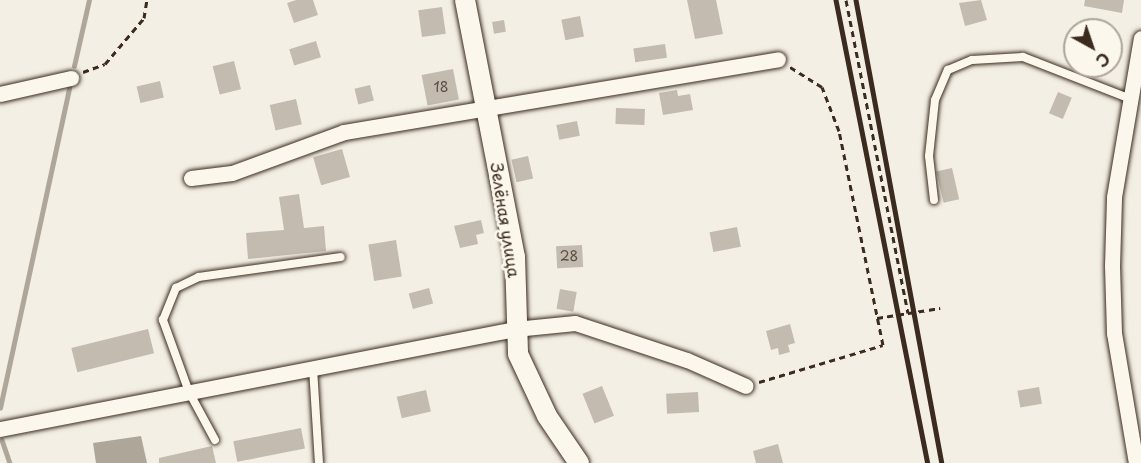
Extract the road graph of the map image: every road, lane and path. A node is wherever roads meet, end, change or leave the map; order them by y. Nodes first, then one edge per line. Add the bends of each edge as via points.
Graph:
1 (147, 0) edge
2 (465, 0) edge
3 (846, 0) edge
4 (1141, 38) edge
5 (778, 59) joint
6 (70, 78) joint
7 (0, 94) edge
8 (1128, 98) junction
9 (486, 107) junction
10 (191, 178) dead end
11 (934, 200) dead end
12 (341, 257) dead end
13 (940, 308) dead end
14 (908, 313) junction
15 (878, 318) junction
16 (515, 329) junction
17 (313, 368) junction
18 (746, 386) joint
19 (189, 392) junction
20 (0, 429) edge
21 (215, 440) dead end
22 (320, 463) edge
23 (579, 463) edge
24 (1136, 463) edge

1 - 6 path via 144,18 105,64
2 - 9 street, Зелёная улица
3 - 14 path
4 - 8 street
5 - 9 street
5 - 15 path via 822,87 839,131
6 - 7 street
8 - 11 lane via 1023,57 972,60 948,70 933,111 929,156
8 - 24 street via 1114,197 1114,333
9 - 10 street via 344,132 232,173
9 - 16 street, Зелёная улица via 515,257
12 - 19 lane via 199,277 176,288 163,320
13 - 14 path
14 - 15 path
15 - 18 path via 883,345
16 - 17 street
16 - 18 street via 575,323 687,360
16 - 23 street, Зелёная улица via 518,354 527,378
17 - 19 street
17 - 22 lane
19 - 20 street
19 - 21 lane

